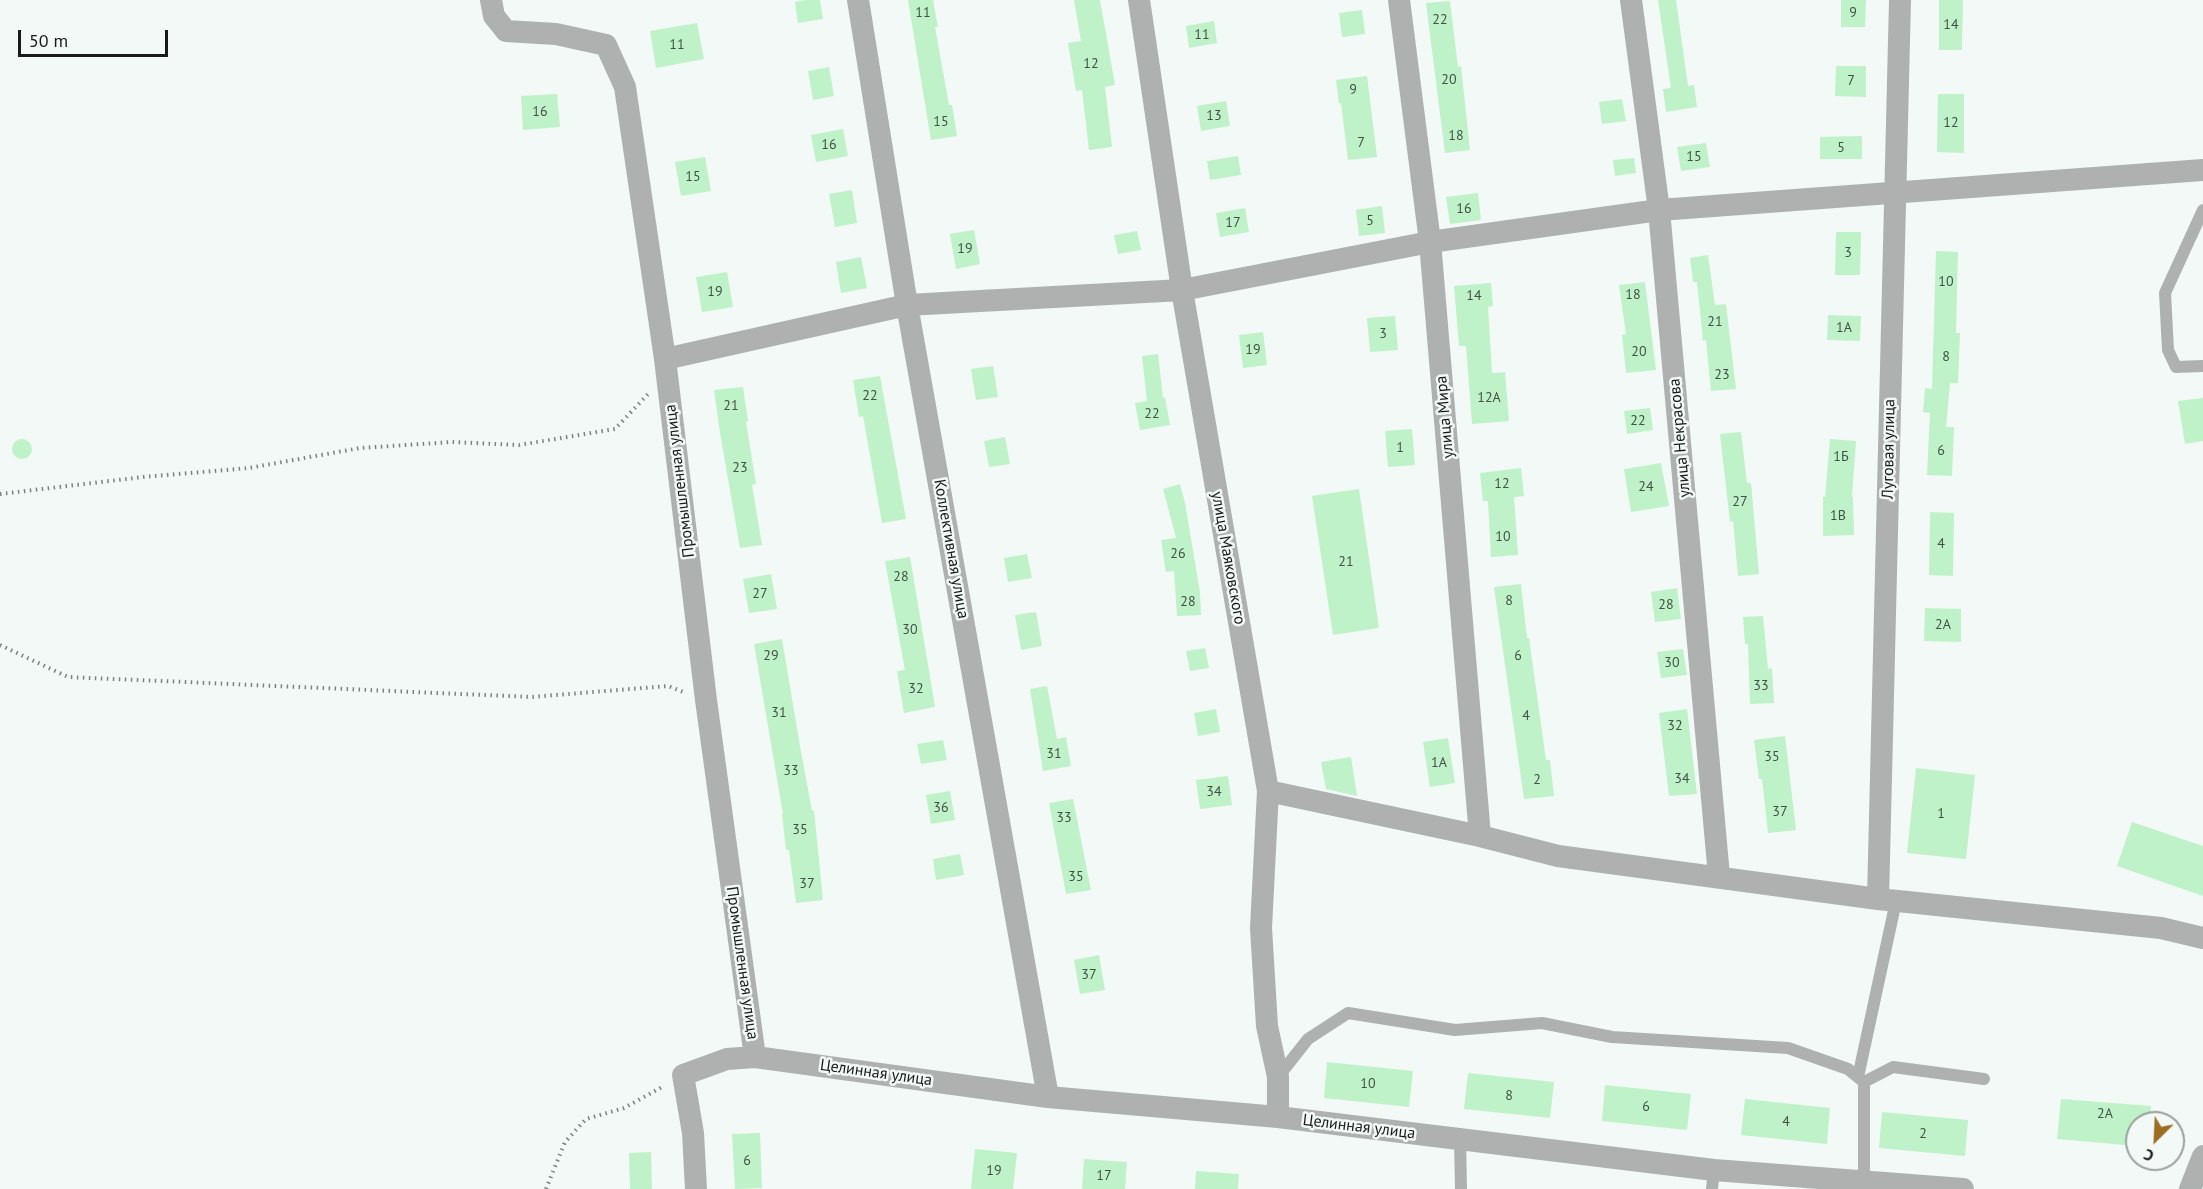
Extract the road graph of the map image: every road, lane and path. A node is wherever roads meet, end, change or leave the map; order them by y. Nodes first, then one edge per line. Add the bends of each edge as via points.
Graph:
1 (491, 0) edge
2 (858, 0) edge
3 (1139, 0) edge
4 (1399, 0) edge
5 (1630, 0) edge
6 (1900, 0) edge
7 (2203, 170) edge
8 (1894, 192) junction
9 (1659, 210) junction
10 (2203, 210) edge
11 (1431, 242) junction
12 (1182, 290) junction
13 (908, 305) junction
14 (665, 359) junction
15 (2203, 366) edge
16 (668, 385) junction
17 (0, 494) edge
18 (0, 645) edge
19 (706, 700) junction
20 (1268, 791) junction
21 (1480, 836) junction
22 (1719, 876) junction
23 (1887, 900) junction
24 (2203, 938) edge
25 (755, 1057) junction
26 (683, 1075) junction
27 (1278, 1077) junction
28 (1983, 1078) dead end
29 (1861, 1080) junction
30 (1048, 1096) junction
31 (1278, 1117) junction
32 (1460, 1139) junction
33 (2203, 1156) edge
34 (1713, 1179) edge
35 (1864, 1181) junction
36 (546, 1189) edge
37 (696, 1189) edge
38 (1461, 1189) edge
39 (1963, 1189) edge
40 (2190, 1189) edge

1 - 14 street, Промышленная улица via 494,16 506,31 556,34 606,45 625,87
2 - 13 street, Коллективная улица
3 - 12 street, улица Маяковского
4 - 11 street, улица Мира
5 - 9 street, улица Некрасова
6 - 8 street, Луговая улица
7 - 8 street
8 - 9 street
8 - 23 street, Луговая улица
9 - 11 street
9 - 22 street, улица Некрасова
10 - 15 lane via 2165,293 2168,350 2176,367
11 - 12 street
11 - 21 street, улица Мира
12 - 13 street
12 - 20 street, улица Маяковского
13 - 14 street
13 - 30 street, Коллективная улица
14 - 16 street, Промышленная улица
16 - 17 path via 647,394 615,429 519,445 452,442 360,447 249,468
16 - 19 street, Промышленная улица
18 - 19 path via 68,676 531,697 668,686
19 - 25 street, Промышленная улица
20 - 21 street
20 - 27 street, улица Маяковского via 1260,928 1267,1026
21 - 22 street via 1558,856
22 - 23 street
23 - 24 street via 2161,928
23 - 29 lane
25 - 26 street, Целинная улица via 727,1059
25 - 30 street, Целинная улица
26 - 36 path via 624,1108 586,1119 565,1142
26 - 37 street via 693,1133
27 - 29 lane via 1308,1039 1348,1013 1455,1030 1542,1023 1612,1037 1788,1048 1848,1069
27 - 31 street, улица Маяковского
28 - 29 lane via 1893,1067
29 - 35 lane
30 - 31 street, Целинная улица
31 - 32 street, Целинная улица
32 - 34 street, Целинная улица
32 - 38 lane
33 - 40 street
34 - 35 street, Целинная улица
35 - 39 street, Целинная улица

